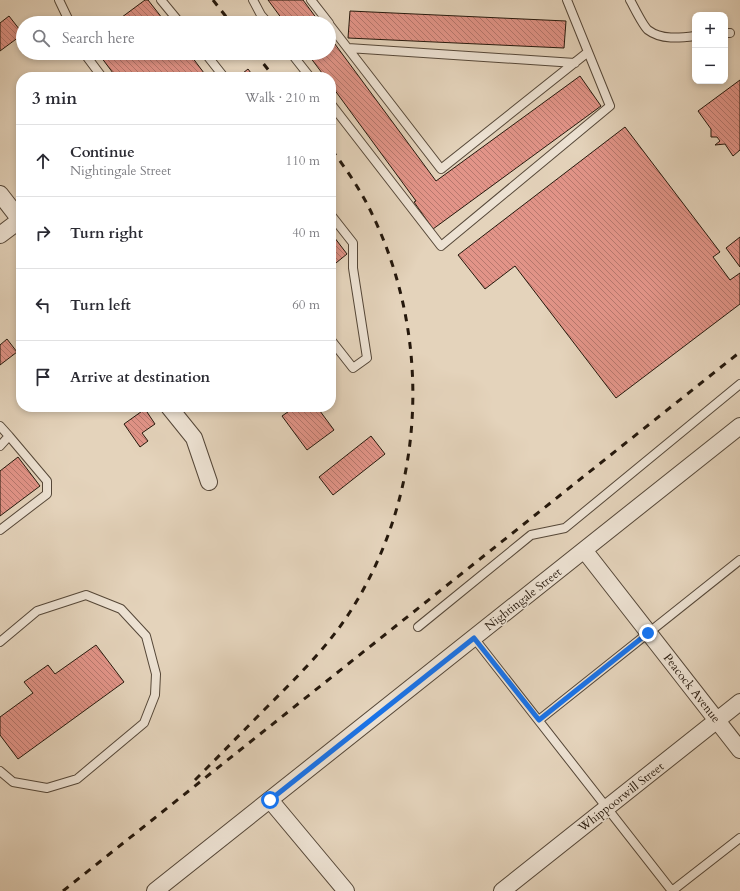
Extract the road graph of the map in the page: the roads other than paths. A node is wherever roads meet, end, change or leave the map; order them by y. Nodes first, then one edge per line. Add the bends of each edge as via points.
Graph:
1 (59, 0) edge
2 (161, 0) edge
3 (253, 0) edge
4 (311, 0) edge
5 (567, 0) edge
6 (630, 0) edge
7 (67, 16) edge
8 (174, 16) edge
9 (262, 16) edge
10 (324, 16) edge
11 (336, 32) edge
12 (692, 36) edge
13 (348, 48) junction
14 (588, 52) junction
15 (89, 60) edge
16 (210, 60) edge
17 (297, 60) edge
18 (575, 63) junction
19 (98, 72) edge
20 (220, 72) edge
21 (306, 72) edge
22 (336, 110) edge
23 (0, 194) edge
24 (16, 214) edge
25 (336, 221) edge
26 (16, 224) edge
27 (0, 236) edge
28 (336, 346) edge
29 (740, 384) edge
30 (173, 412) edge
31 (0, 426) edge
32 (740, 426) edge
33 (9, 436) junction
34 (0, 446) edge
35 (209, 482) dead end
36 (0, 530) edge
37 (584, 550) junction
38 (740, 560) edge
39 (418, 627) dead end
40 (648, 633) junction
41 (474, 638) junction
42 (0, 642) edge
43 (740, 702) edge
44 (539, 720) junction
45 (717, 720) junction
46 (740, 750) edge
47 (0, 771) edge
48 (270, 800) junction
49 (607, 808) junction
50 (740, 838) edge
51 (155, 891) edge
52 (346, 891) edge
53 (502, 891) edge
54 (672, 891) edge

1 - 7 lane
2 - 8 lane
3 - 9 lane
4 - 10 lane
5 - 14 lane
6 - 12 lane via 647,30 658,35 678,38
11 - 13 lane
13 - 18 lane
13 - 18 lane via 441,169
14 - 18 lane
14 - 22 lane via 610,106 441,246
15 - 19 lane
16 - 20 lane
17 - 21 lane
23 - 24 street
25 - 28 lane via 353,243 353,268 368,358 353,368
26 - 27 street
29 - 39 lane via 565,528 531,535
30 - 35 street via 194,438
31 - 33 lane
32 - 37 street, Nightingale Street
33 - 34 lane
33 - 36 lane via 47,481 47,494
37 - 40 street, Peacock Avenue
37 - 41 street, Nightingale Street
38 - 40 lane
40 - 44 lane
40 - 45 street, Peacock Avenue
41 - 44 lane
41 - 48 street, Nightingale Street
42 - 47 lane via 37,611 86,595 121,609 146,636 156,674 155,695 144,722 77,779 47,788 13,782
43 - 45 street, Whippoorwill Street
44 - 49 lane
45 - 46 street, Peacock Avenue
45 - 49 street, Whippoorwill Street
48 - 51 street, Nightingale Street
48 - 52 street
49 - 53 street, Whippoorwill Street
49 - 54 lane
50 - 54 lane

